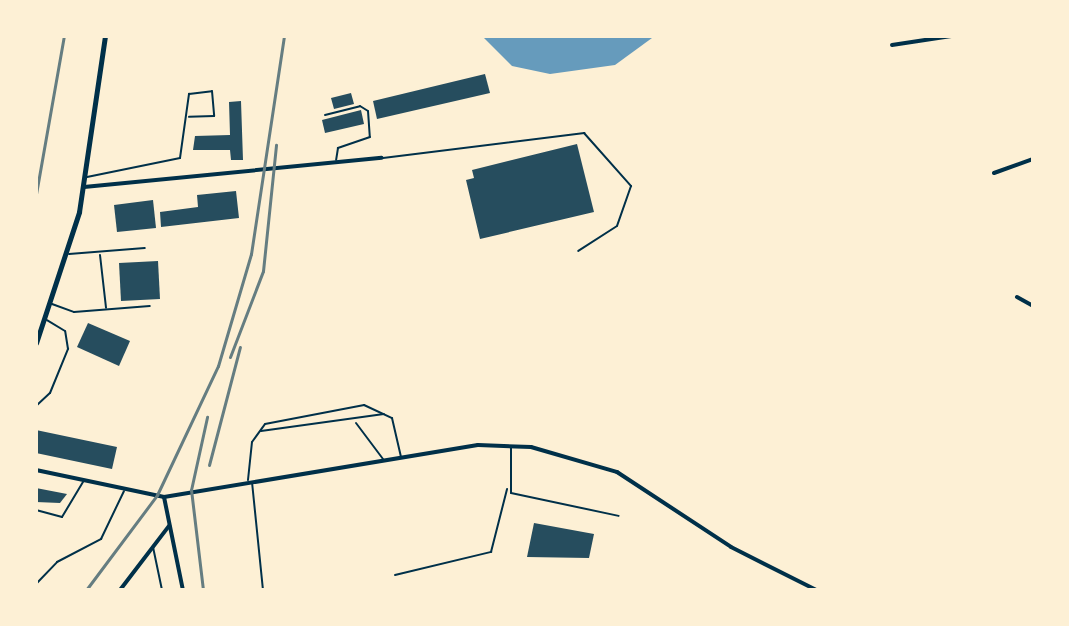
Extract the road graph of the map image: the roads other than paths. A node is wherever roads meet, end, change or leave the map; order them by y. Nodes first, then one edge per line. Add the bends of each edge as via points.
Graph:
1 (105, 36) edge
2 (951, 36) edge
3 (892, 45) dead end
4 (325, 115) dead end
5 (189, 117) junction
6 (382, 158) joint
7 (1033, 159) edge
8 (336, 161) junction
9 (994, 173) dead end
10 (86, 177) junction
11 (84, 187) junction
12 (145, 248) dead end
13 (578, 251) dead end
14 (69, 254) junction
15 (100, 254) junction
16 (1017, 297) dead end
17 (52, 304) junction
18 (150, 306) dead end
19 (1033, 306) edge
20 (106, 310) junction
21 (46, 319) junction
22 (36, 343) edge
23 (36, 406) edge
24 (386, 413) junction
25 (356, 420) junction
26 (260, 431) junction
27 (511, 445) junction
28 (401, 457) junction
29 (383, 460) junction
30 (36, 470) edge
31 (83, 481) junction
32 (250, 481) junction
33 (124, 489) junction
34 (507, 489) junction
35 (164, 497) junction
36 (36, 510) edge
37 (619, 516) dead end
38 (169, 526) junction
39 (153, 546) junction
40 (395, 575) dead end
41 (36, 584) edge
42 (120, 590) edge
43 (162, 590) edge
44 (183, 590) edge
45 (263, 590) edge
46 (816, 590) edge

1 - 10 street
2 - 3 street
4 - 8 lane via 360,106 368,111 370,137 338,148
5 - 5 lane via 214,116 212,91 190,92
5 - 10 lane via 174,162
6 - 8 street
6 - 13 lane via 584,133 631,186 617,226
7 - 9 street
8 - 11 street
10 - 11 street
11 - 14 street
12 - 15 lane
14 - 15 lane
14 - 17 street
15 - 20 lane
16 - 19 street
17 - 20 lane
17 - 21 street
18 - 20 lane
21 - 22 street
21 - 23 lane via 65,331 68,349 50,393
24 - 25 lane
24 - 26 lane via 364,405 272,419
24 - 28 lane
25 - 26 lane
25 - 29 lane
26 - 32 lane
27 - 28 street
27 - 34 lane
27 - 46 street via 617,472 731,547
28 - 29 street
29 - 32 street
30 - 31 street
31 - 33 street
31 - 36 lane via 75,506 62,517
32 - 35 street
32 - 45 lane
33 - 35 street
33 - 41 lane via 101,539 57,562
34 - 37 lane
34 - 40 lane via 491,552
35 - 38 street
38 - 39 street
38 - 44 street
39 - 42 street
39 - 43 lane

